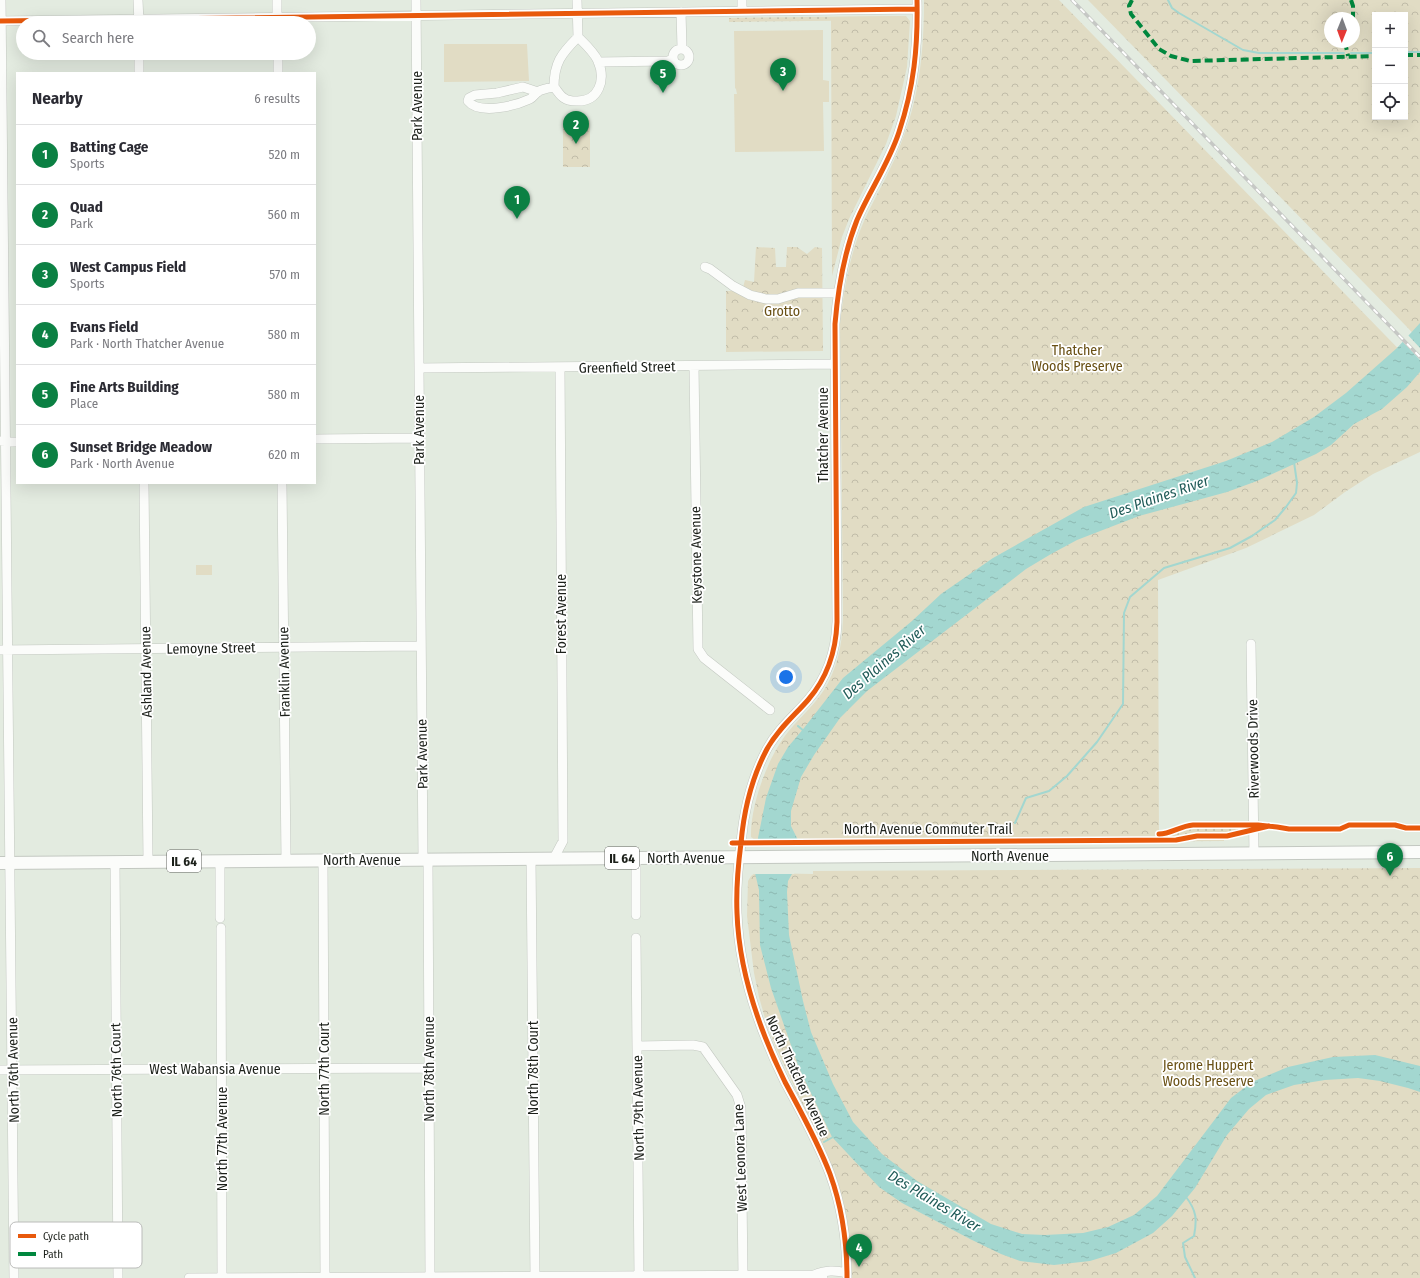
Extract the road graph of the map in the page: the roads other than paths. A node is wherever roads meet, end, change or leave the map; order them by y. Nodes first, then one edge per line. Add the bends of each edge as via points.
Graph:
1 (1, 0) edge
2 (138, 0) edge
3 (277, 0) edge
4 (416, 0) edge
5 (577, 0) edge
6 (742, 0) edge
7 (917, 5) edge
8 (742, 11) junction
9 (681, 12) junction
10 (578, 13) junction
11 (139, 16) edge
12 (277, 16) edge
13 (416, 16) junction
14 (316, 19) edge
15 (0, 20) edge
16 (16, 20) edge
17 (578, 37) junction
18 (682, 48) junction
19 (673, 59) junction
20 (139, 60) edge
21 (278, 60) edge
22 (598, 62) junction
23 (139, 72) edge
24 (278, 72) edge
25 (554, 87) junction
26 (538, 92) junction
27 (2, 231) edge
28 (705, 267) dead end
29 (838, 293) junction
30 (835, 364) junction
31 (694, 366) junction
32 (560, 367) junction
33 (419, 368) junction
34 (419, 438) junction
35 (316, 439) edge
36 (3, 441) edge
37 (16, 442) edge
38 (144, 484) edge
39 (282, 484) edge
40 (1251, 644) dead end
41 (421, 646) junction
42 (284, 647) junction
43 (146, 649) junction
44 (4, 650) edge
45 (770, 710) dead end
46 (1420, 852) edge
47 (1254, 854) junction
48 (531, 858) junction
49 (554, 858) junction
50 (636, 858) junction
51 (739, 858) junction
52 (426, 859) junction
53 (286, 860) junction
54 (323, 860) junction
55 (148, 861) junction
56 (220, 861) junction
57 (114, 862) junction
58 (5, 863) edge
59 (636, 915) dead end
60 (220, 918) dead end
61 (220, 928) dead end
62 (636, 938) dead end
63 (637, 1046) junction
64 (429, 1068) junction
65 (221, 1069) junction
66 (324, 1069) junction
67 (0, 1070) edge
68 (13, 1070) junction
69 (116, 1070) junction
70 (14, 1222) edge
71 (117, 1222) edge
72 (14, 1268) edge
73 (118, 1268) edge
74 (818, 1276) edge
75 (847, 1276) edge
76 (430, 1277) edge
77 (535, 1277) edge
78 (639, 1277) edge
79 (743, 1277) edge
80 (14, 1278) edge
81 (118, 1278) edge
82 (189, 1278) edge
83 (222, 1278) edge
84 (325, 1278) edge
85 (838, 1278) edge

1 - 15 street, North 76th Avenue
2 - 11 street
3 - 12 street
4 - 13 street, Park Avenue
5 - 10 street
6 - 8 street
7 - 8 street
7 - 29 street, Thatcher Avenue via 917,48 910,97 891,153 851,235
8 - 9 street
9 - 10 street
9 - 18 street
10 - 13 street
10 - 17 street
13 - 14 street
13 - 33 street, Park Avenue
15 - 16 street
15 - 27 street, North 76th Avenue
17 - 22 street
17 - 25 street via 564,51 557,63
18 - 19 street via 675,51
18 - 19 street via 690,54 688,62 679,65
19 - 22 street
20 - 23 street
21 - 24 street
22 - 25 street via 601,80 599,90 591,98 571,101 564,98
25 - 26 street
26 - 26 street via 523,88 475,95 468,101 477,107 512,106 531,99
27 - 36 street, North 76th Avenue
28 - 29 street via 733,286 766,300 798,293
29 - 30 street, Thatcher Avenue
30 - 31 street, Greenfield Street
30 - 51 street, Thatcher Avenue via 837,634 830,663 815,691 781,728 759,764 746,805
31 - 32 street, Greenfield Street
31 - 45 street, Keystone Avenue via 698,649 704,658
32 - 33 street, Greenfield Street
32 - 49 street, Forest Avenue via 563,841
33 - 34 street, Park Avenue
34 - 35 street
34 - 41 street, Park Avenue
36 - 37 street
36 - 44 street, North 76th Avenue
38 - 43 street, Ashland Avenue
39 - 42 street, Franklin Avenue
40 - 47 street, Riverwoods Drive
41 - 42 street, Lemoyne Street
41 - 52 street, Park Avenue
42 - 43 street, Lemoyne Street
42 - 53 street, Franklin Avenue
43 - 44 street, Lemoyne Street
43 - 55 street, Ashland Avenue
44 - 58 street, North 76th Avenue
46 - 47 main road, North Avenue / IL 64
47 - 51 main road, North Avenue / IL 64
48 - 49 main road, North Avenue / IL 64
48 - 52 main road, North Avenue / IL 64
48 - 77 street, North 78th Court
49 - 50 main road, North Avenue / IL 64
50 - 51 main road, North Avenue / IL 64
50 - 59 street
51 - 75 street, North Thatcher Avenue via 737,914 740,948 750,996 762,1032 817,1143 830,1175 846,1240
52 - 54 main road, North Avenue / IL 64
52 - 64 street, North 78th Avenue
53 - 54 main road, North Avenue / IL 64
53 - 56 main road, North Avenue / IL 64
54 - 66 street, North 77th Court
55 - 56 main road, North Avenue / IL 64
55 - 57 main road, North Avenue / IL 64
56 - 60 street
57 - 58 main road, North Avenue / IL 64
57 - 69 street, North 76th Court
58 - 68 street, North 76th Avenue
61 - 65 street, North 77th Avenue
62 - 63 street, North 79th Avenue
63 - 78 street, North 79th Avenue
63 - 79 street, West Leonora Lane via 703,1047 738,1095 741,1108
64 - 66 street, West Wabansia Avenue
64 - 76 street, North 78th Avenue
65 - 66 street, West Wabansia Avenue
65 - 69 street, West Wabansia Avenue
65 - 83 street, North 77th Avenue
66 - 84 street, North 77th Court
67 - 68 street, West Wabansia Avenue
68 - 69 street, West Wabansia Avenue
68 - 70 street, North 76th Avenue
69 - 71 street, North 76th Court
72 - 80 street, North 76th Avenue
73 - 81 street, North 76th Court
74 - 75 street via 824,1271 838,1271
74 - 79 street
75 - 85 street
76 - 77 street
76 - 84 street
77 - 78 street
78 - 79 street
82 - 83 street
83 - 84 street

